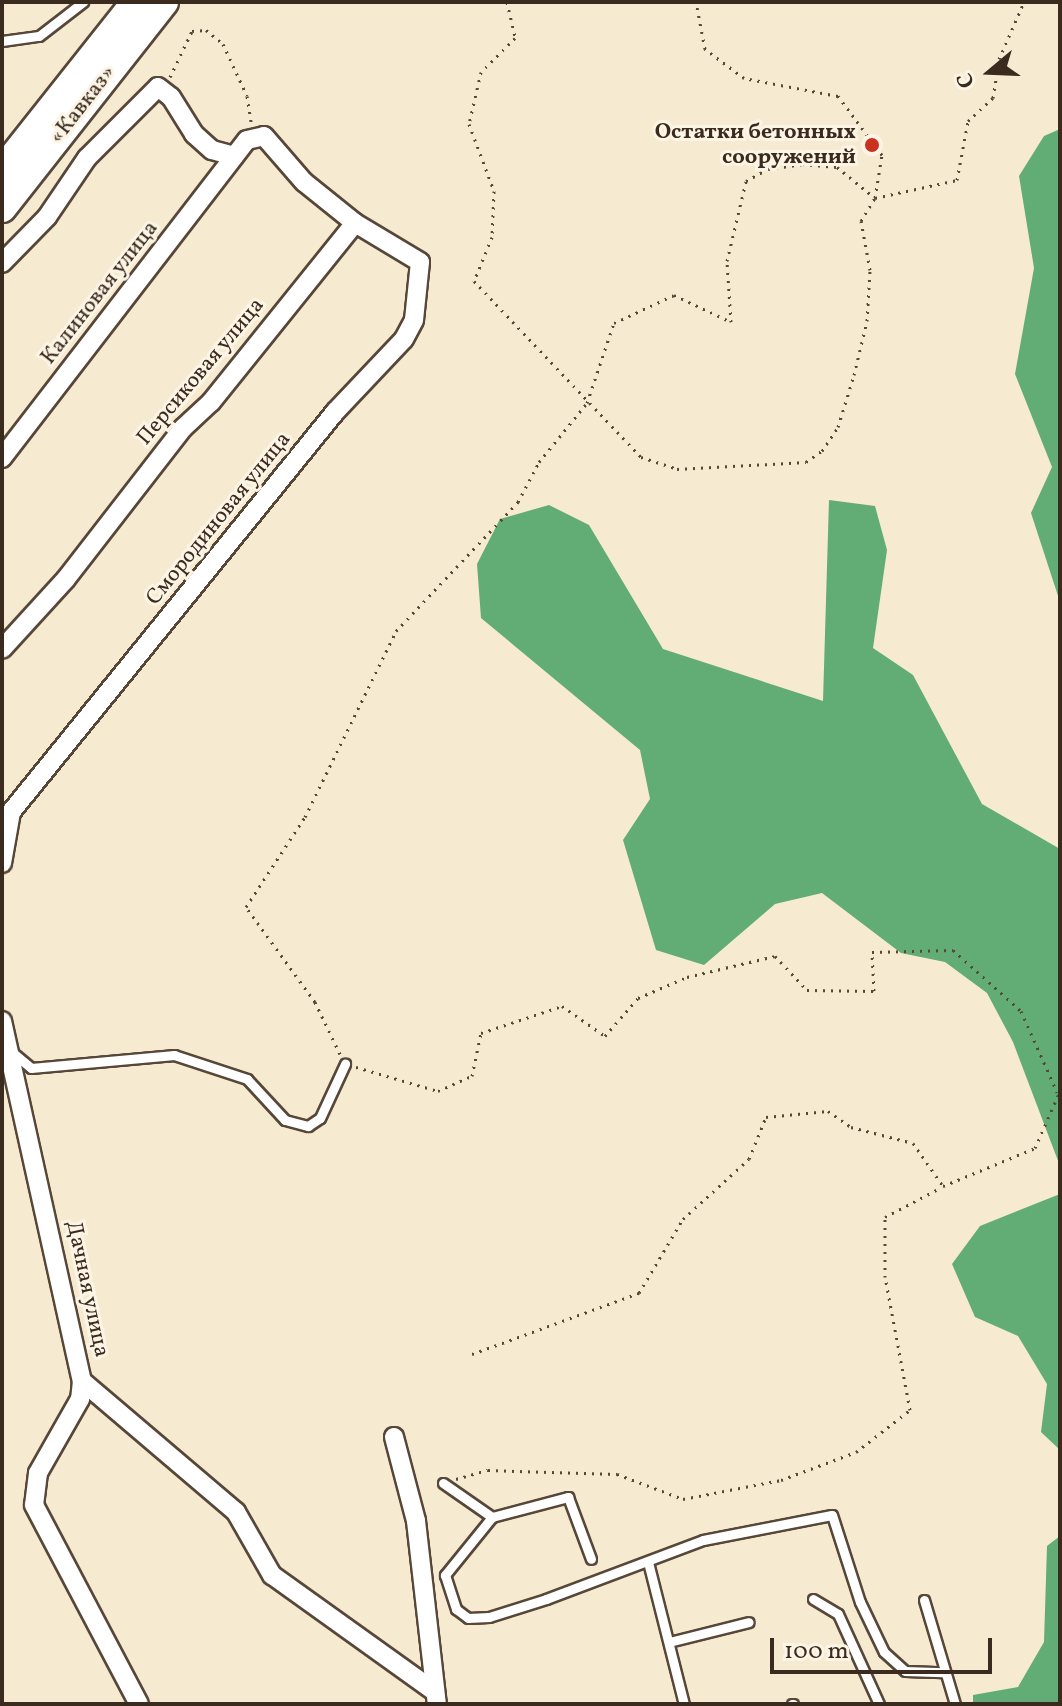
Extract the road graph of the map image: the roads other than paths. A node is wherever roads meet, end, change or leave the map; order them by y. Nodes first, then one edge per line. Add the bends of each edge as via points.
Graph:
1 (83, 2) edge
2 (136, 2) edge
3 (164, 2) edge
4 (2, 41) edge
5 (234, 156) junction
6 (2, 171) edge
7 (2, 208) edge
8 (355, 223) junction
9 (2, 263) edge
10 (2, 458) edge
11 (2, 649) edge
12 (2, 863) edge
13 (2, 1021) edge
14 (7, 1052) edge
15 (345, 1064) road end
16 (82, 1381) junction
17 (394, 1437) dead end
18 (443, 1483) road end
19 (492, 1517) junction
20 (591, 1559) dead end
21 (648, 1562) junction
22 (813, 1599) dead end
23 (924, 1600) dead end
24 (749, 1622) dead end
25 (669, 1642) junction
26 (943, 1672) junction
27 (436, 1698) edge
28 (139, 1704) edge
29 (684, 1704) edge
30 (879, 1704) edge
31 (955, 1704) edge

1 - 4 lane via 39,36
2 - 6 highway, «Кавказ»
3 - 7 highway, «Кавказ»
5 - 8 street, Калиновая улица via 259,137
5 - 9 street via 212,150 194,134 158,87 87,158 47,217
5 - 10 street, Калиновая улица
8 - 11 street, Персиковая улица via 211,402 183,428 65,580
8 - 12 street, Смородиновая улица via 420,262 414,320 404,339 335,412 11,812
13 - 14 street
14 - 15 lane via 31,1068 174,1055 247,1079 285,1120 308,1126 320,1118
14 - 16 street, Дачная улица
16 - 27 street, Дачная улица via 236,1512 272,1575
16 - 28 street via 80,1399 38,1473 34,1505
17 - 27 street via 416,1521
18 - 19 lane
19 - 20 lane via 568,1497
19 - 21 lane via 445,1575 456,1609 468,1618 489,1617
21 - 25 lane
21 - 26 lane via 703,1540 832,1515 860,1602 884,1652 905,1671
22 - 30 lane via 838,1614
23 - 26 lane
24 - 25 lane
25 - 29 lane
26 - 31 lane

